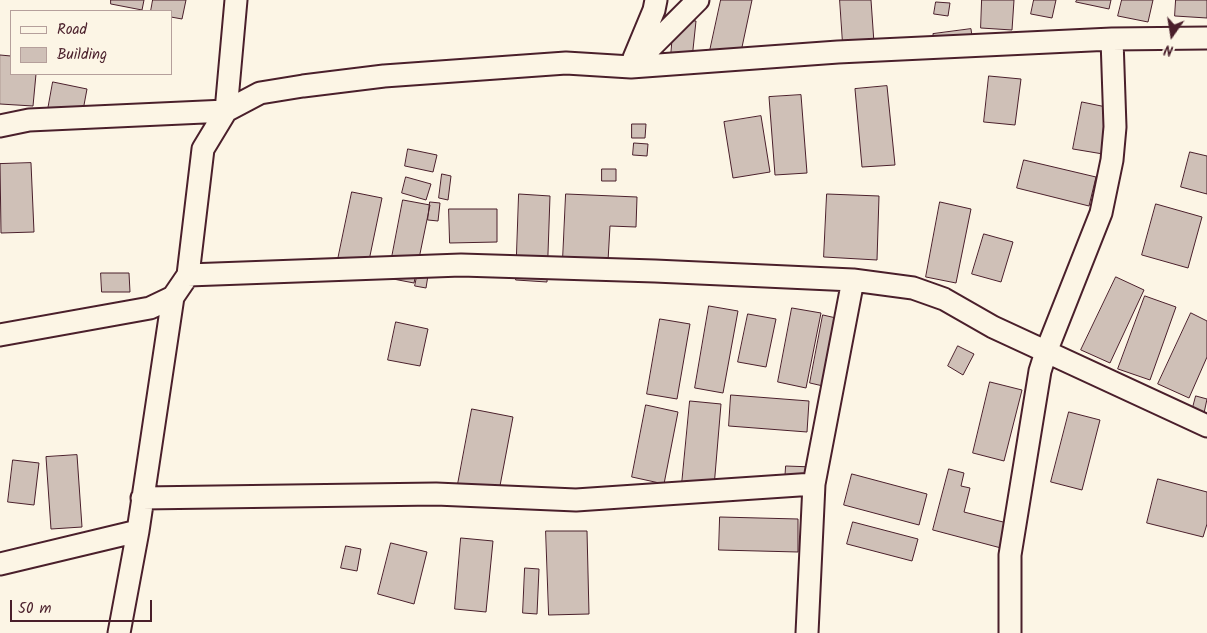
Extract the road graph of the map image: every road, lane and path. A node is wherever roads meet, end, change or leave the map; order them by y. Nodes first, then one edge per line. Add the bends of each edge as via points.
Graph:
1 (236, 0) edge
2 (656, 0) edge
3 (698, 0) edge
4 (1207, 38) edge
5 (1112, 39) junction
6 (631, 67) junction
7 (226, 112) junction
8 (0, 126) edge
9 (188, 275) junction
10 (853, 280) junction
11 (173, 297) junction
12 (0, 335) edge
13 (1046, 352) junction
14 (1207, 426) edge
15 (814, 484) junction
16 (142, 498) junction
17 (138, 531) junction
18 (0, 564) edge
19 (119, 633) edge
20 (807, 633) edge
21 (1010, 633) edge

1 - 7 street
2 - 6 street
3 - 6 street
4 - 5 street
5 - 6 street via 838,52
5 - 13 street via 1115,127 1101,213
6 - 7 street via 566,63 375,77 260,93
7 - 8 street via 29,120
7 - 9 street via 203,149
9 - 10 street via 461,265
9 - 11 street
10 - 13 street via 913,288 944,300
10 - 15 street
11 - 12 street via 150,308
11 - 16 street
13 - 14 street
13 - 21 street via 1040,371 1010,555
15 - 16 street via 576,500 436,494
15 - 20 street
16 - 17 street
17 - 18 street
17 - 19 street

